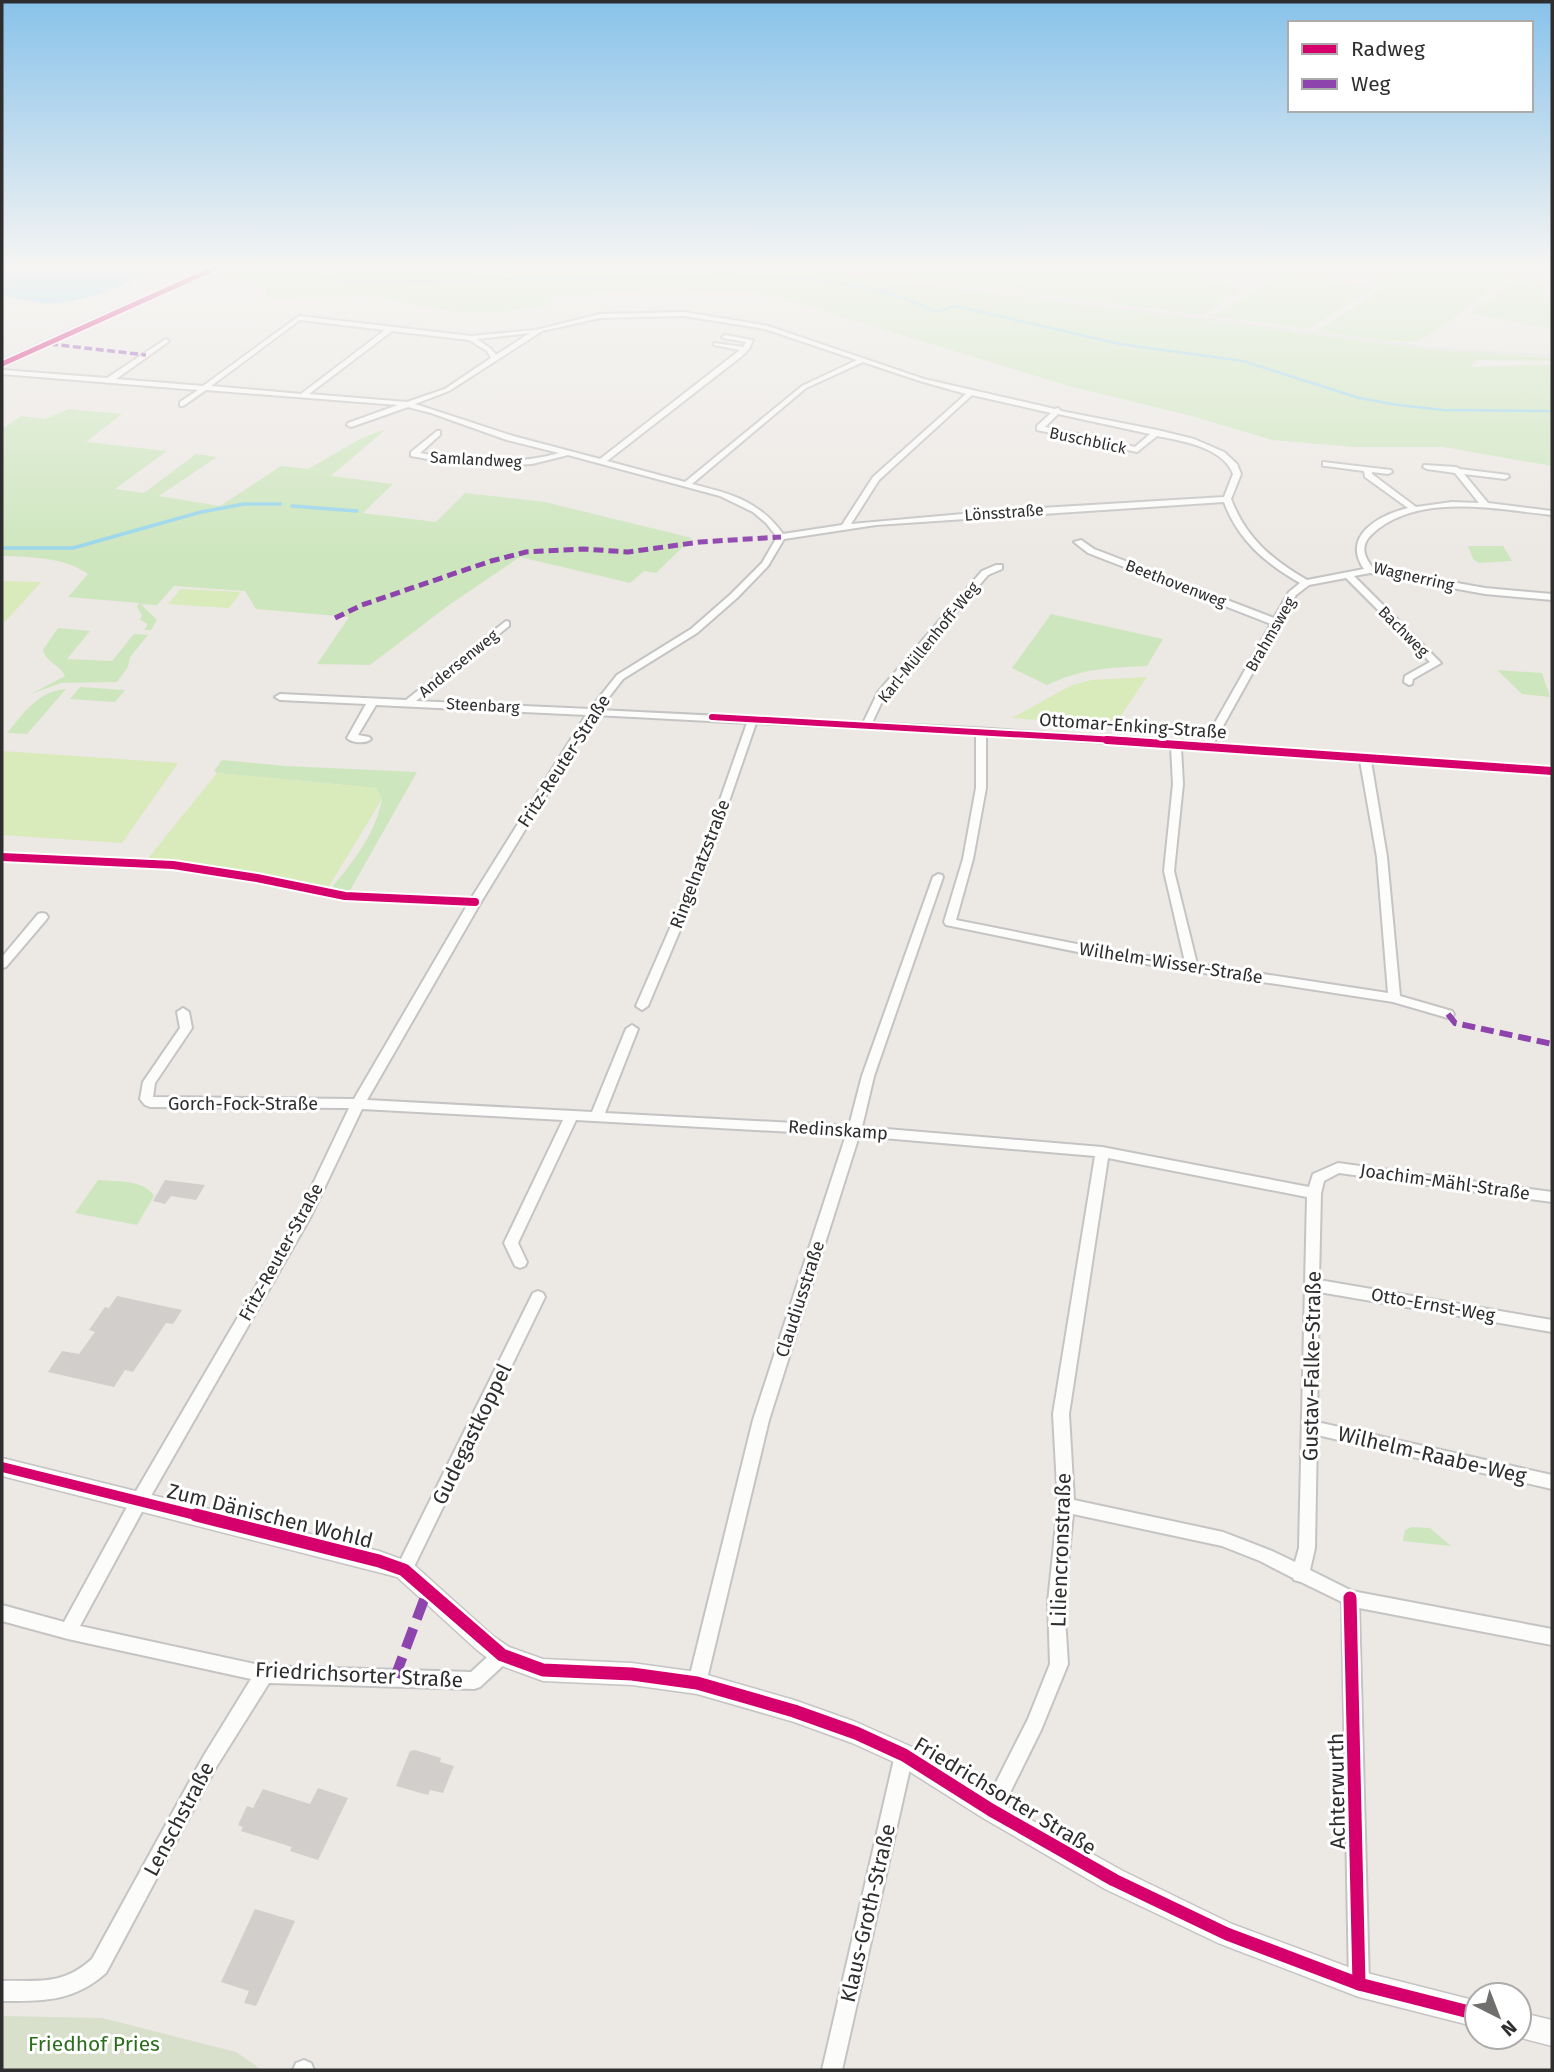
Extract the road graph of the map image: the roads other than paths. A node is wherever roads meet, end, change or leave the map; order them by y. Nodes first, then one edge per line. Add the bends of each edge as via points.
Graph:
1 (136, 362) edge
2 (237, 362) edge
3 (347, 362) edge
4 (491, 362) edge
5 (730, 362) edge
6 (859, 362) edge
7 (868, 362) edge
8 (2, 372) edge
9 (108, 381) junction
10 (200, 388) junction
11 (971, 393) junction
12 (301, 397) junction
13 (183, 404) dead end
14 (407, 404) junction
15 (1058, 410) junction
16 (351, 425) dead end
17 (1157, 432) junction
18 (437, 433) dead end
19 (568, 453) junction
20 (603, 461) junction
21 (1326, 464) dead end
22 (1427, 467) dead end
23 (1368, 469) junction
24 (1456, 469) junction
25 (1388, 472) dead end
26 (1505, 477) dead end
27 (688, 483) junction
28 (1227, 499) junction
29 (1485, 505) junction
30 (1415, 510) junction
31 (1552, 513) edge
32 (846, 526) junction
33 (781, 537) junction
34 (1078, 542) dead end
35 (999, 567) dead end
36 (1370, 570) junction
37 (1347, 574) junction
38 (1306, 583) junction
39 (1552, 597) edge
40 (1275, 622) junction
41 (506, 624) dead end
42 (1409, 682) dead end
43 (280, 696) dead end
44 (373, 701) junction
45 (410, 701) junction
46 (594, 710) junction
47 (753, 719) junction
48 (866, 726) junction
49 (981, 732) junction
50 (366, 739) dead end
51 (1176, 744) junction
52 (1207, 746) junction
53 (1364, 758) junction
54 (1552, 771) edge
55 (959, 891) junction
56 (42, 917) dead end
57 (2, 964) edge
58 (1192, 968) junction
59 (1394, 998) junction
60 (642, 1006) dead end
61 (183, 1012) dead end
62 (1448, 1014) dead end
63 (632, 1029) dead end
64 (358, 1104) junction
65 (572, 1115) junction
66 (597, 1116) junction
67 (853, 1131) junction
68 (1102, 1152) junction
69 (1314, 1193) junction
70 (1552, 1197) edge
71 (520, 1262) dead end
72 (1314, 1285) junction
73 (538, 1297) dead end
74 (1552, 1326) edge
75 (1311, 1427) junction
76 (2, 1467) edge
77 (1552, 1482) edge
78 (138, 1503) junction
79 (1066, 1505) junction
80 (404, 1570) junction
81 (1300, 1575) junction
82 (1350, 1598) junction
83 (2, 1613) edge
84 (68, 1631) junction
85 (1552, 1637) edge
86 (502, 1655) junction
87 (264, 1674) junction
88 (696, 1683) junction
89 (904, 1755) junction
90 (991, 1810) junction
91 (99, 1966) joint
92 (1359, 1983) junction
93 (2, 1991) edge
94 (1463, 2010) edge
95 (1533, 2028) edge
96 (1552, 2033) edge
97 (832, 2070) edge

1 - 9 street
2 - 10 street
3 - 12 street
4 - 14 street via 447,390
5 - 20 street
6 - 27 street via 804,387
7 - 11 street, Buschblick
8 - 9 street
9 - 10 street
10 - 12 street
10 - 13 street
11 - 15 street, Buschblick
11 - 32 street via 876,480
12 - 14 street
14 - 16 street
14 - 19 street
15 - 17 street, Buschblick
15 - 17 street, Buschblick via 1040,428 1137,450
17 - 28 street, Buschblick via 1221,454 1234,466 1237,474
18 - 19 street, Samlandweg via 414,454 514,462
19 - 20 street
20 - 27 street
21 - 23 street
22 - 24 street
23 - 25 street
23 - 30 street via 1368,475
24 - 26 street
24 - 29 street
27 - 33 street via 750,504 767,516
28 - 32 street, Lönsstraße
28 - 38 street via 1240,530 1253,546
29 - 30 street, Wagnerring
29 - 31 street, Wagnerring
30 - 36 street, Wagnerring via 1381,521 1365,534 1359,543 1360,556
32 - 33 street, Lönsstraße
33 - 46 street, Fritz-Reuter-Straße via 765,564 734,596 694,631 620,677
34 - 40 street, Beethovenweg
35 - 48 street, Karl-Müllenhoff-Weg via 985,573 881,694
36 - 37 street, Brahmsweg
36 - 39 street, Wagnerring via 1485,591
37 - 38 street, Brahmsweg
37 - 42 street, Bachweg via 1436,663 1408,678
38 - 40 street, Brahmsweg via 1292,594
40 - 52 street, Brahmsweg
41 - 45 street, Andersenweg
43 - 44 street, Steenbarg
44 - 45 street, Steenbarg
44 - 50 street via 352,738
45 - 46 street, Steenbarg
46 - 47 street, Ottomar-Enking-Straße
46 - 64 street, Fritz-Reuter-Straße
47 - 48 street, Ottomar-Enking-Straße
47 - 60 street, Ringelnatzstraße via 699,871
48 - 49 street, Ottomar-Enking-Straße
49 - 51 street, Ottomar-Enking-Straße
49 - 55 street via 981,788
51 - 52 street, Ottomar-Enking-Straße
51 - 58 street via 1178,784 1170,871
52 - 53 street, Ottomar-Enking-Straße
53 - 54 street, Ottomar-Enking-Straße
53 - 59 street via 1382,857
55 - 58 street, Wilhelm-Wisser-Straße via 950,922
55 - 67 street, Claudiusstraße via 936,881
56 - 57 street
58 - 59 street, Wilhelm-Wisser-Straße
59 - 62 street, Wilhelm-Wisser-Straße
61 - 64 street, Gorch-Fock-Straße via 186,1028 149,1082 146,1099 150,1102
63 - 66 street
64 - 65 street, Redinskamp
64 - 78 street, Fritz-Reuter-Straße via 306,1212
65 - 66 street, Redinskamp
65 - 71 street via 511,1243
66 - 67 street, Redinskamp
67 - 68 street, Redinskamp
67 - 88 street, Claudiusstraße via 761,1420
68 - 69 street, Redinskamp
68 - 79 street, Liliencronstraße via 1061,1415
69 - 70 street, Joachim-Mähl-Straße via 1318,1178 1338,1168
69 - 72 street, Gustav-Falke-Straße
72 - 74 street, Otto-Ernst-Weg
72 - 75 street, Gustav-Falke-Straße
73 - 80 street, Gudegastkoppel
75 - 77 street, Wilhelm-Raabe-Weg
75 - 81 street, Gustav-Falke-Straße via 1307,1548
76 - 78 street, Zum Dänischen Wohld
78 - 80 street, Zum Dänischen Wohld
78 - 84 street, Fritz-Reuter-Straße
79 - 81 street via 1223,1539
79 - 90 street, Liliencronstraße via 1056,1602 1059,1664
80 - 86 street, Zum Dänischen Wohld
81 - 82 street
82 - 85 street
82 - 92 street, Achterwurth
83 - 84 street, Friedrichsorter Straße
84 - 87 street, Friedrichsorter Straße
86 - 87 street, Friedrichsorter Straße via 474,1681
86 - 88 street, Friedrichsorter Straße via 543,1670 632,1674
87 - 91 street, Lenschstraße via 209,1762
88 - 89 street, Friedrichsorter Straße via 794,1711
89 - 90 street, Friedrichsorter Straße
89 - 97 street, Klaus-Groth-Straße
90 - 92 street, Friedrichsorter Straße via 1114,1880 1215,1928
91 - 93 street via 86,1980 64,1989
92 - 94 street, Friedrichsorter Straße
95 - 96 street

